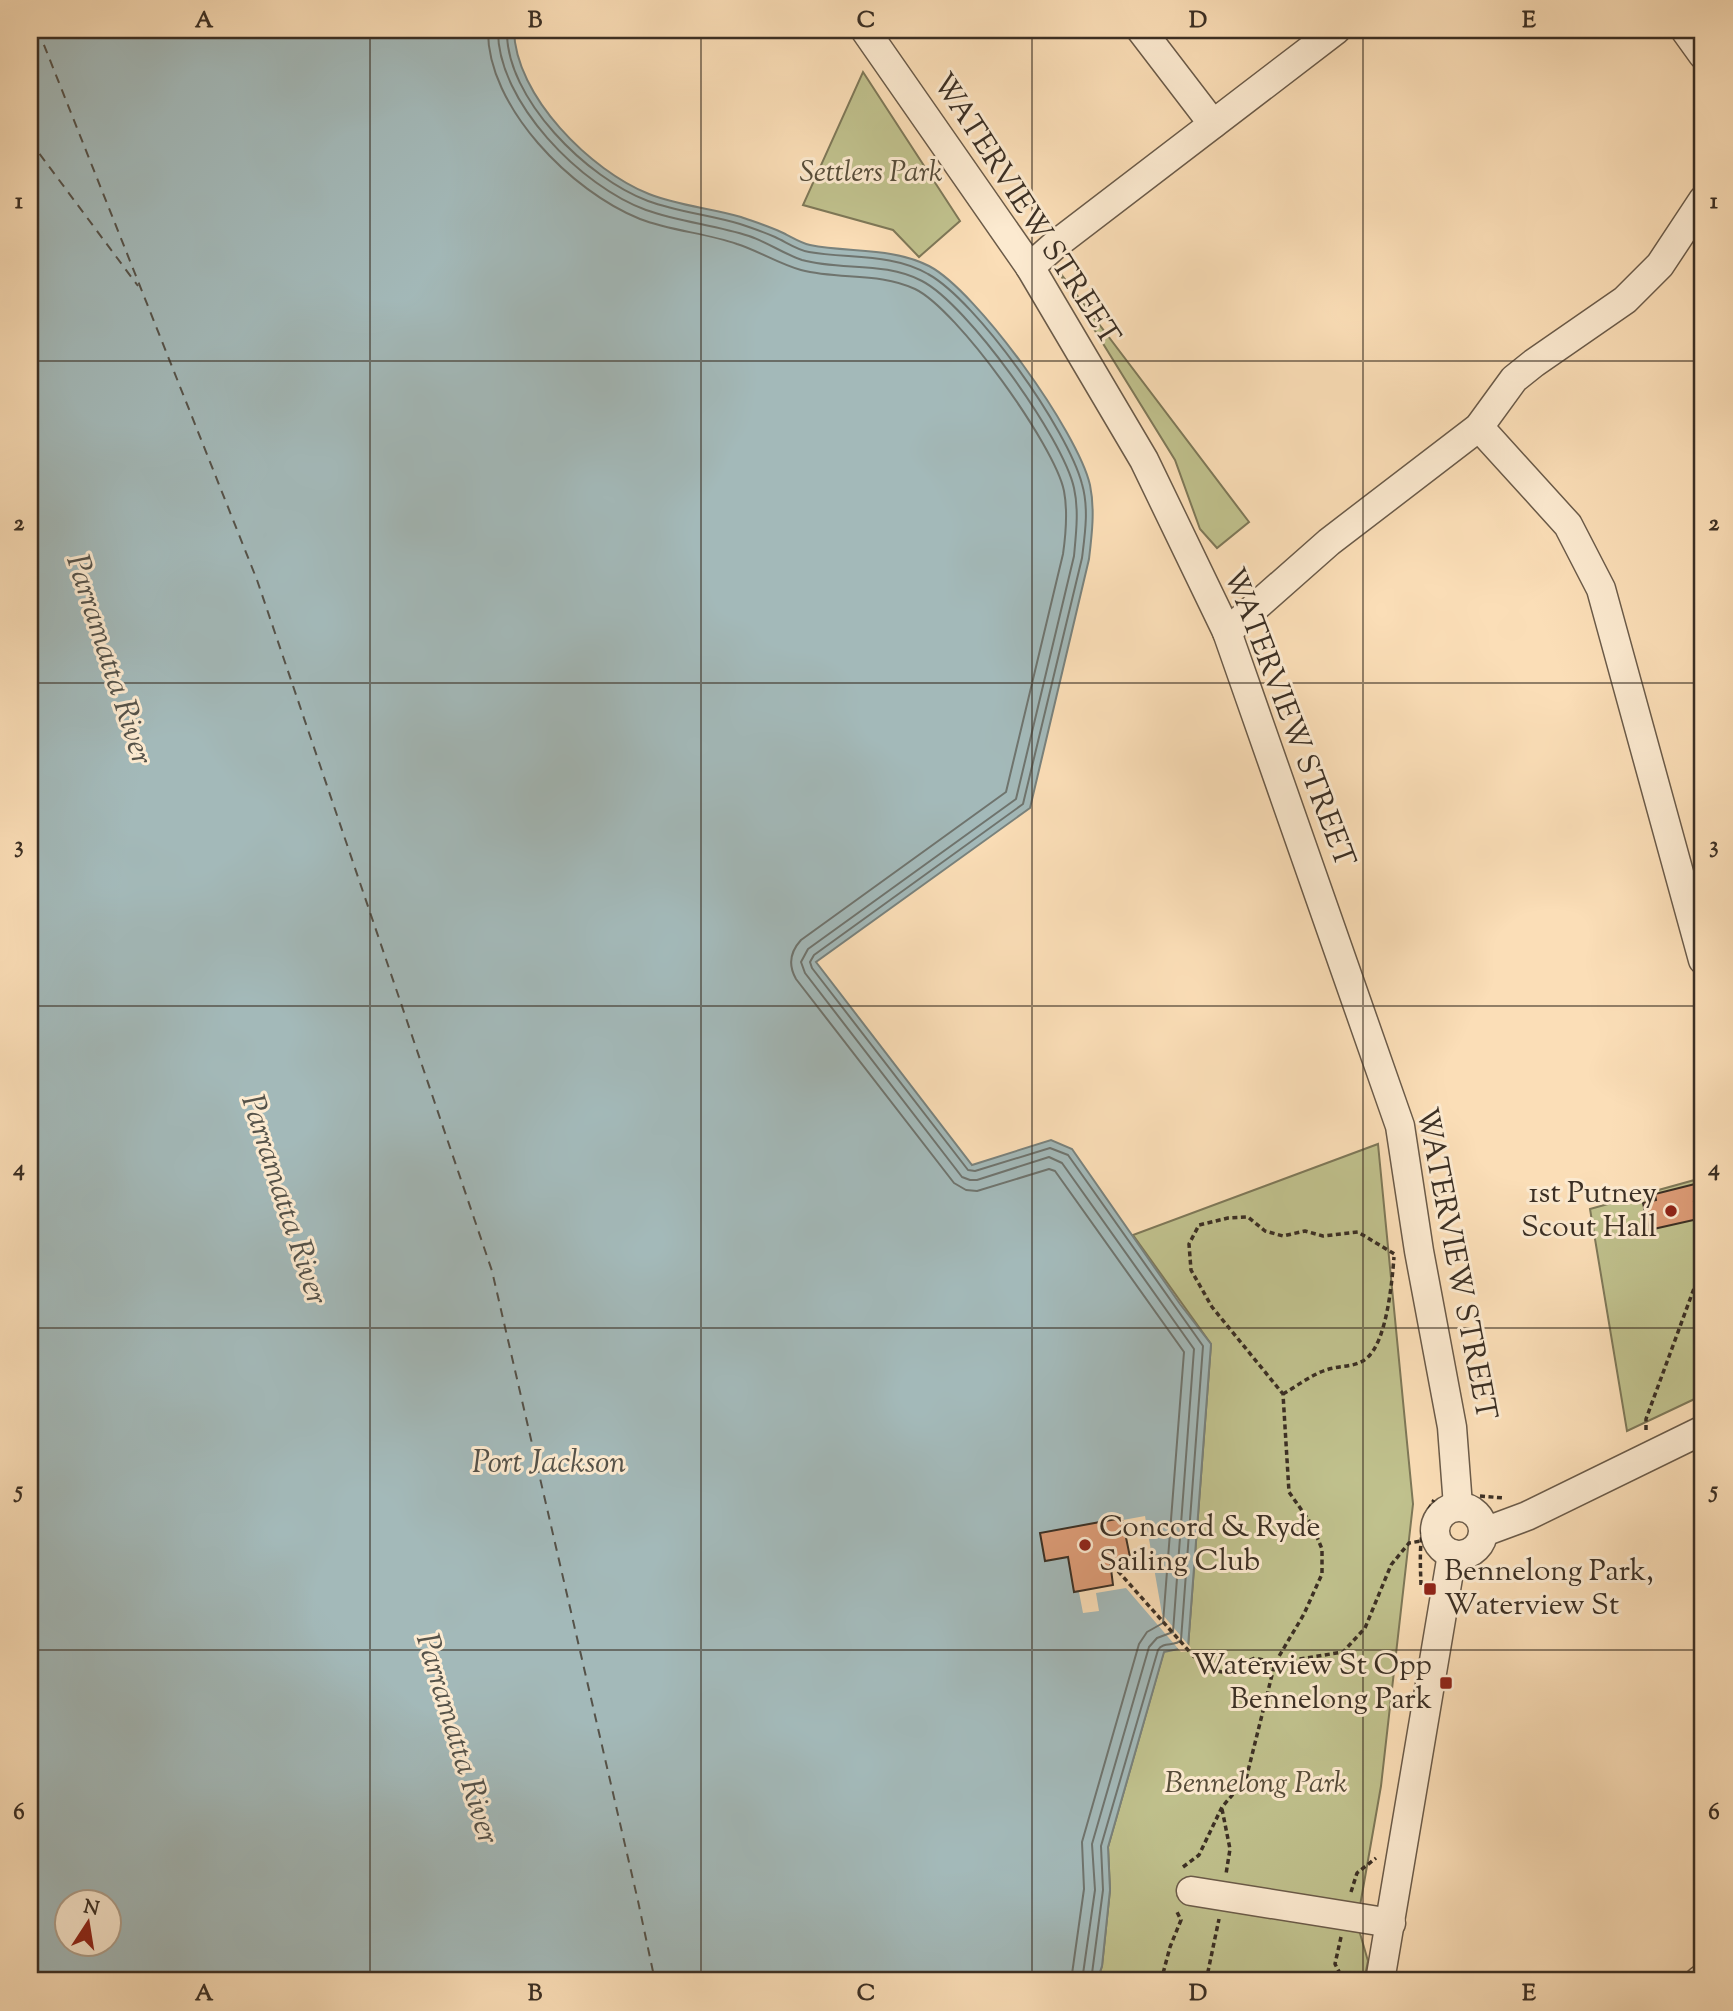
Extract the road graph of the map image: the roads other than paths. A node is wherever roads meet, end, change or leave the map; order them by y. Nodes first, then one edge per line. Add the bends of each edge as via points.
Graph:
1 (864, 30) edge
2 (1141, 30) edge
3 (1336, 30) edge
4 (1685, 30) edge
5 (1703, 55) edge
6 (1213, 124) junction
7 (1703, 200) edge
8 (1030, 267) junction
9 (1479, 427) junction
10 (1227, 632) junction
11 (1701, 944) edge
12 (1703, 1430) edge
13 (1446, 1498) junction
14 (1483, 1532) junction
15 (1452, 1554) junction
16 (1181, 1890) road end
17 (1391, 1923) junction
18 (1703, 1978) edge
19 (1380, 1981) edge
20 (1699, 1981) edge

1 - 8 street, WATERVIEW STREET
2 - 6 street
3 - 6 street
4 - 5 street
6 - 8 street
7 - 9 street via 1660,265 1625,300 1514,380
8 - 10 street, WATERVIEW STREET via 1144,460
9 - 10 street via 1329,542
9 - 11 street via 1568,525 1601,589
10 - 13 street, WATERVIEW STREET via 1400,1126 1407,1253 1452,1427
12 - 14 street via 1527,1516
13 - 14 street via 1474,1511
13 - 15 street via 1435,1524 1436,1539
14 - 15 street via 1473,1551
15 - 17 street
16 - 17 street
17 - 19 street
18 - 20 street

